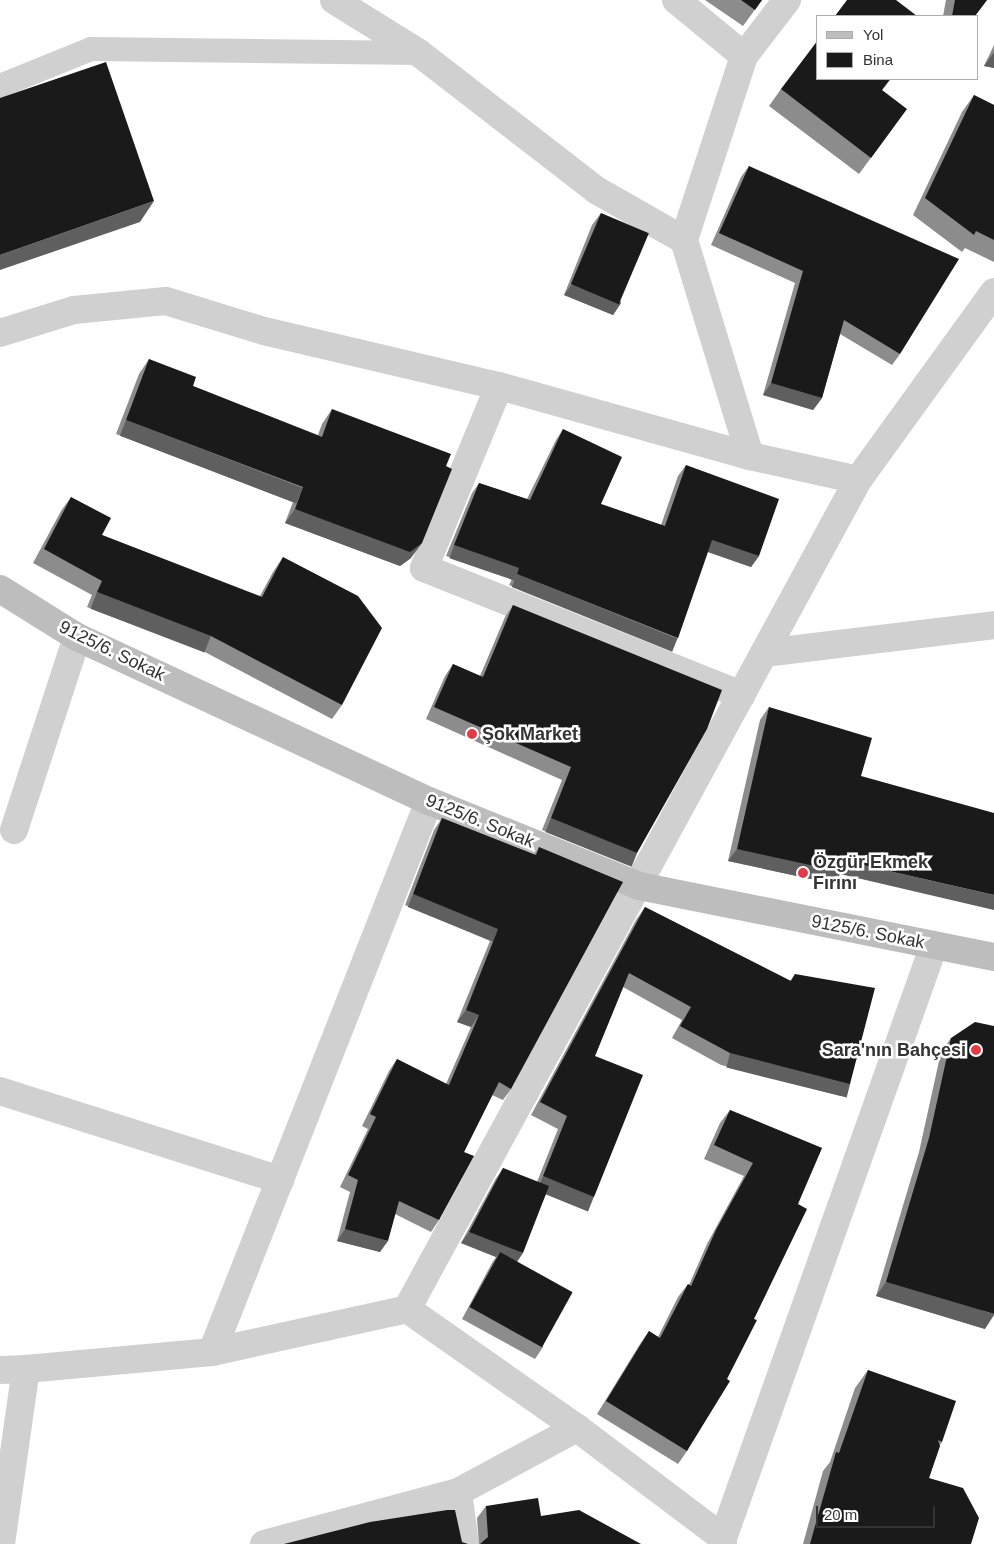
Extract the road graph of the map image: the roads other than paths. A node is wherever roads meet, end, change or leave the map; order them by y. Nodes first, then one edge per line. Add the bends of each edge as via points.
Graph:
1 (334, 0) edge
2 (676, 0) edge
3 (787, 0) edge
4 (420, 53) junction
5 (744, 56) junction
6 (0, 86) edge
7 (684, 240) junction
8 (994, 292) edge
9 (0, 332) edge
10 (499, 386) junction
11 (750, 456) junction
12 (858, 480) junction
13 (0, 589) edge
14 (994, 625) edge
15 (77, 637) junction
16 (764, 652) junction
17 (742, 695) junction
18 (429, 801) junction
19 (14, 830) dead end
20 (639, 886) junction
21 (934, 945) junction
22 (994, 957) edge
23 (0, 1091) edge
24 (280, 1180) junction
25 (408, 1309) junction
26 (212, 1352) junction
27 (13, 1370) edge
28 (577, 1428) junction
29 (458, 1492) junction
30 (723, 1541) edge
31 (1, 1544) edge
32 (264, 1544) edge
33 (465, 1544) edge

1 - 4 street
2 - 5 street
3 - 5 street
4 - 6 lane via 91,49
4 - 7 street via 596,190
5 - 7 street
7 - 11 street
8 - 12 street
9 - 10 street via 74,310 166,301 264,331
10 - 11 street
10 - 17 street via 424,568
11 - 12 street
12 - 16 street
13 - 15 main road, 9125/6. Sokak
14 - 16 street
15 - 18 main road, 9125/6. Sokak
15 - 19 street
16 - 17 street
17 - 20 street
18 - 20 main road, 9125/6. Sokak
18 - 24 street
20 - 21 main road, 9125/6. Sokak
20 - 25 street
21 - 22 main road, 9125/6. Sokak
21 - 30 street
23 - 24 street
24 - 26 street
25 - 26 street
25 - 28 street
26 - 27 street
27 - 31 street
28 - 29 street
28 - 30 street
29 - 32 street
29 - 33 street

